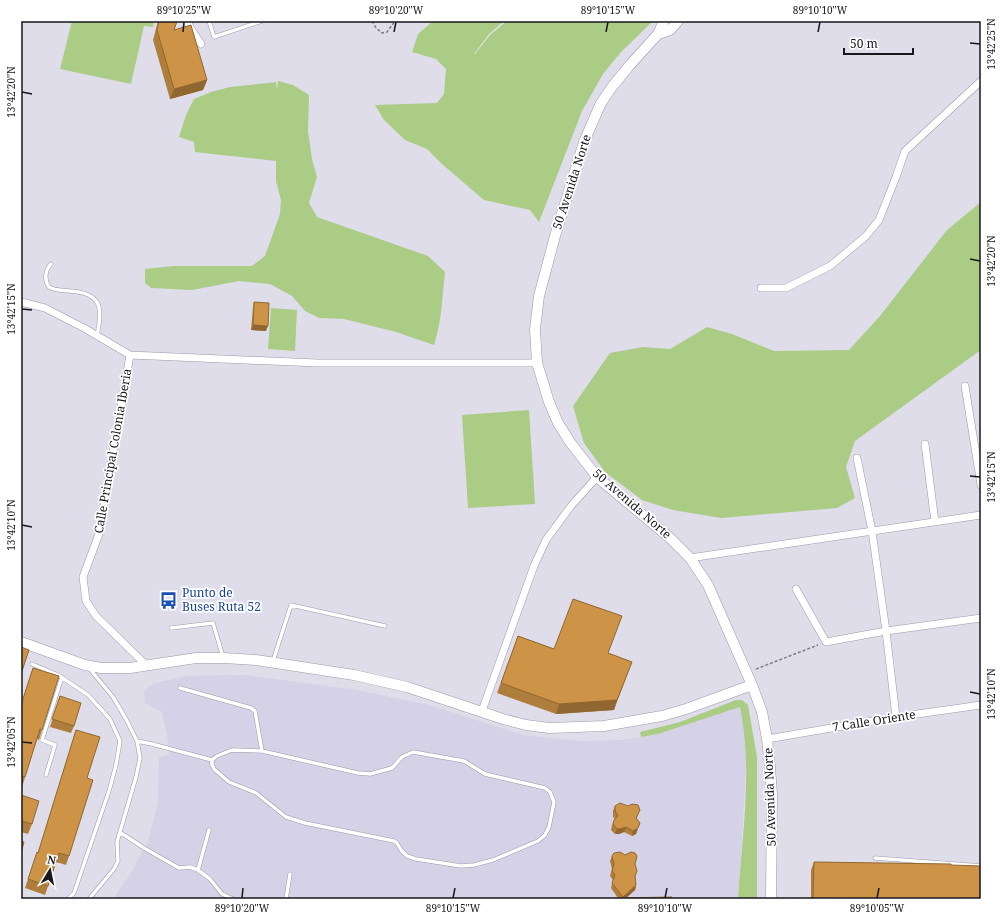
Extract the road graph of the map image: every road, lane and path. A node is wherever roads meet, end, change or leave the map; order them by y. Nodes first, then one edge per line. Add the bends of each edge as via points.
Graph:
1 (187, 21) edge
2 (209, 21) edge
3 (262, 21) edge
4 (372, 21) edge
5 (395, 21) edge
6 (664, 21) edge
7 (678, 21) edge
8 (658, 34) junction
9 (201, 44) dead end
10 (981, 81) edge
11 (51, 264) dead end
12 (761, 288) dead end
13 (21, 302) edge
14 (97, 335) junction
15 (130, 354) junction
16 (537, 363) junction
17 (965, 386) dead end
18 (925, 444) dead end
19 (857, 458) dead end
20 (597, 477) junction
21 (981, 485) edge
22 (981, 515) edge
23 (935, 522) junction
24 (872, 531) junction
25 (690, 558) junction
26 (796, 589) dead end
27 (981, 618) edge
28 (385, 626) dead end
29 (170, 628) dead end
30 (886, 631) junction
31 (21, 642) edge
32 (826, 642) junction
33 (224, 658) junction
34 (273, 663) junction
35 (32, 664) dead end
36 (85, 665) junction
37 (146, 666) junction
38 (761, 667) dead end
39 (62, 677) junction
40 (752, 685) junction
41 (180, 688) dead end
42 (981, 705) edge
43 (482, 711) junction
44 (896, 717) junction
45 (768, 739) junction
46 (137, 741) junction
47 (262, 751) junction
48 (212, 760) junction
49 (46, 775) dead end
50 (210, 830) dead end
51 (121, 833) junction
52 (875, 858) dead end
53 (981, 866) edge
54 (198, 870) junction
55 (290, 874) dead end
56 (68, 899) edge
57 (89, 899) edge
58 (233, 899) edge
59 (286, 899) edge
60 (771, 899) edge

1 - 9 street
2 - 3 lane via 214,37
4 - 5 path via 382,32 387,32
6 - 8 street, 50 Avenida Norte
7 - 8 street, 50 Avenida Norte via 670,30
8 - 16 street, 50 Avenida Norte via 601,103 584,142 539,296 535,329
10 - 12 street via 905,151 879,220 866,236 830,266 786,288
11 - 14 lane via 46,270 49,288 80,292 98,302 101,316
13 - 14 street via 45,308
14 - 15 street
15 - 16 street via 318,363
15 - 37 street, Calle Principal Colonia Iberia via 99,534 83,577 86,601 96,616
16 - 20 street, 50 Avenida Norte via 558,423
17 - 21 street
18 - 23 street
19 - 24 street
20 - 25 street, 50 Avenida Norte via 669,537
20 - 43 street via 570,506 546,540 534,566
22 - 23 street
23 - 24 street
24 - 25 street
24 - 30 street
25 - 40 street, 50 Avenida Norte via 708,585
26 - 32 street
27 - 30 street
28 - 34 lane via 291,605
29 - 33 lane via 213,623
30 - 32 street
30 - 44 street
31 - 36 street
32 - 38 path
33 - 34 street
33 - 37 street via 196,658
34 - 43 street via 407,686
35 - 39 lane
36 - 37 street via 114,668
36 - 46 lane via 113,697
39 - 49 lane via 42,740 55,745
39 - 56 lane via 88,695 110,719 120,741 116,765 96,831 74,892
40 - 43 street via 662,716 604,726 548,728 526,725
40 - 45 street, 50 Avenida Norte
41 - 47 lane via 255,711
42 - 44 street, 7 Calle Oriente
44 - 45 street, 7 Calle Oriente
45 - 60 street, 50 Avenida Norte via 772,794
46 - 48 lane
46 - 51 lane via 140,758
47 - 48 lane via 232,750
47 - 48 lane via 370,774 392,768 402,757 413,752 464,761 485,774 545,788 550,792 554,802 549,827 538,841 474,865 461,866 416,859 408,856 394,841 286,817 256,793 229,782 214,769
50 - 54 lane
51 - 54 lane via 179,868 190,866
51 - 57 lane via 117,842 118,862
52 - 53 lane
54 - 58 lane via 210,878 222,894
55 - 59 lane

